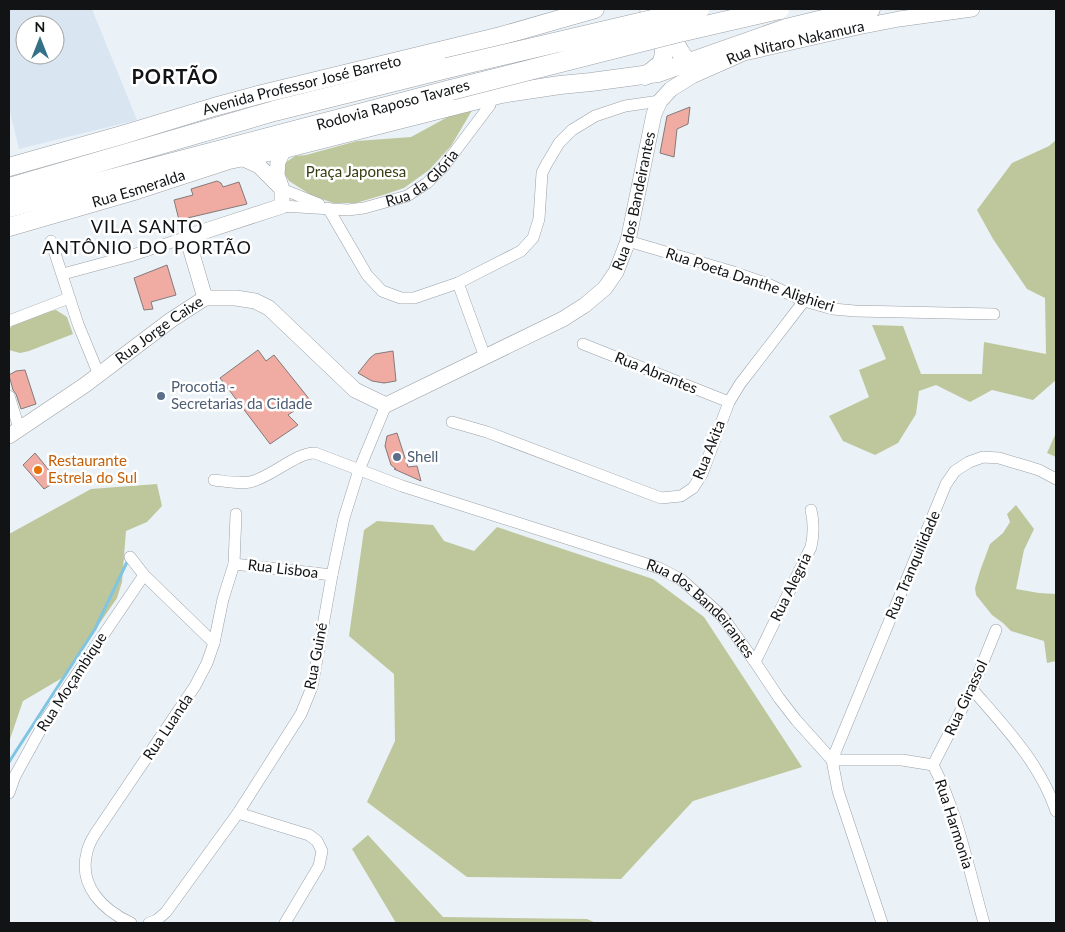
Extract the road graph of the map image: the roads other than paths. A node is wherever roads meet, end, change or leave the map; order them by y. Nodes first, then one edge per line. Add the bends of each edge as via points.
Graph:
1 (594, 9) edge
2 (660, 9) edge
3 (699, 9) edge
4 (779, 9) edge
5 (871, 9) edge
6 (972, 9) edge
7 (689, 63) junction
8 (645, 76) junction
9 (496, 99) junction
10 (660, 101) junction
11 (284, 149) junction
12 (239, 158) junction
13 (9, 164) edge
14 (9, 188) edge
15 (282, 189) junction
16 (282, 206) junction
17 (9, 207) edge
18 (328, 208) junction
19 (9, 228) edge
20 (187, 237) junction
21 (51, 240) dead end
22 (628, 242) junction
23 (63, 274) junction
24 (458, 283) junction
25 (69, 298) junction
26 (205, 298) junction
27 (804, 301) junction
28 (994, 314) dead end
29 (9, 321) edge
30 (583, 344) dead end
31 (485, 357) junction
32 (99, 374) junction
33 (9, 396) edge
34 (729, 402) junction
35 (386, 405) junction
36 (452, 422) dead end
37 (14, 432) edge
38 (359, 470) junction
39 (1056, 479) edge
40 (214, 480) dead end
41 (811, 510) dead end
42 (236, 514) dead end
43 (130, 557) dead end
44 (234, 564) junction
45 (144, 575) junction
46 (332, 575) junction
47 (996, 630) dead end
48 (214, 642) junction
49 (755, 662) junction
50 (972, 689) junction
51 (832, 760) junction
52 (933, 765) junction
53 (9, 794) edge
54 (1056, 811) edge
55 (238, 813) junction
56 (131, 923) edge
57 (148, 923) edge
58 (285, 923) edge
59 (882, 923) edge
60 (984, 923) edge

1 - 13 highway, Avenida Professor José Barreto via 501,36 262,94
2 - 7 highway via 675,45
2 - 8 highway via 663,57
3 - 14 highway, Rodovia Raposo Tavares, bridge via 274,111
4 - 17 highway, Rodovia Raposo Tavares, bridge via 451,90
5 - 7 highway via 786,28
6 - 10 main road, Rua Nitaro Nakamura via 858,26 744,54 692,76 671,89
7 - 8 highway
8 - 9 highway via 560,85
9 - 11 highway
9 - 18 street, Rua da Glória via 444,166 407,196 364,208
10 - 22 main road, Rua dos Bandeirantes via 654,114
10 - 24 street via 625,106 595,116 572,130 559,143 542,173 533,238 521,251
11 - 12 highway
11 - 15 main road via 277,175
12 - 15 main road via 260,166
12 - 19 highway, Rua Esmeralda
15 - 16 main road
15 - 18 street
16 - 18 street, Rua da Glória
16 - 20 main road
18 - 24 street via 367,275 382,291 401,298 414,298
20 - 23 street
20 - 26 main road
21 - 23 street
22 - 27 street, Rua Poeta Danthe Alighieri via 730,271
22 - 31 main road, Rua dos Bandeirantes via 616,272 605,288 585,305 563,320
23 - 25 street
24 - 31 street
25 - 29 street
25 - 32 street
26 - 32 main road, Rua Jorge Caixe
26 - 35 main road, Rua Jorge Caixe via 236,298 270,308 355,390
27 - 28 street, Rua Poeta Danthe Alighieri via 855,311
27 - 34 street, Rua Akita
30 - 34 street, Rua Abrantes
31 - 35 main road, Rua dos Bandeirantes
32 - 37 main road, Rua Jorge Caixe
33 - 37 street
34 - 36 street, Rua Akita via 702,474 693,488 680,496 660,498 487,432
35 - 38 street, Rua Guiné
38 - 40 street, Rua dos Bandeirantes via 311,453 250,482
38 - 46 street, Rua Guiné via 344,518
38 - 49 street, Rua dos Bandeirantes via 659,568 682,580 722,616
39 - 51 street, Rua Tranquilidade via 1039,470 999,458 983,457 956,471 946,484
41 - 49 street, Rua Alegria via 814,519 811,547
42 - 44 street, Rua Luanda
43 - 45 street
44 - 46 street, Rua Lisboa
44 - 48 street, Rua Luanda
45 - 48 street
45 - 53 street, Rua Moçambique via 47,718 15,776
46 - 55 street, Rua Guiné via 312,687 301,714
47 - 50 street, Rua Girassol
48 - 56 street, Rua Luanda via 195,686 95,834 87,851 85,871 88,884 96,897
49 - 51 street, Rua dos Bandeirantes via 796,720
50 - 52 street, Rua Girassol
50 - 54 street via 1036,767
51 - 52 street, Rua Harmonia via 902,760
51 - 59 street via 838,791
52 - 60 street, Rua Harmonia via 954,813
55 - 57 street, Rua Guiné via 166,912 158,920
55 - 58 street via 309,835 317,841 322,852 319,866

